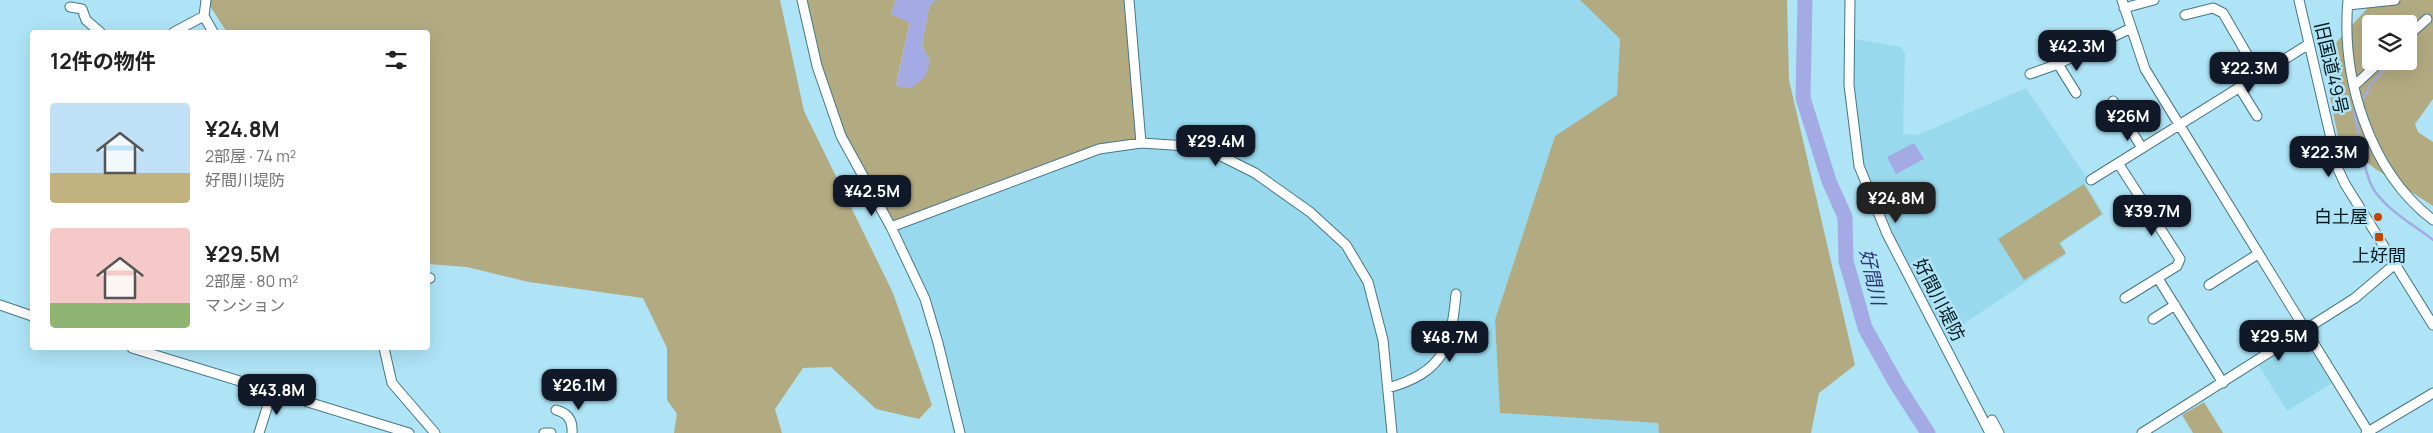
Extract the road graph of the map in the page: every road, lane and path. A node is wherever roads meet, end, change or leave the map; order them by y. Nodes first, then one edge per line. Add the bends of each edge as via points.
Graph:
1 (206, 0) edge
2 (802, 0) edge
3 (1129, 0) edge
4 (1850, 0) edge
5 (2154, 0) edge
6 (2299, 0) edge
7 (2395, 0) edge
8 (2348, 2) edge
9 (2123, 4) edge
10 (70, 7) dead end
11 (204, 16) junction
12 (2186, 16) dead end
13 (2426, 19) dead end
14 (2417, 27) edge
15 (2129, 29) junction
16 (98, 30) edge
17 (178, 30) edge
18 (212, 30) edge
19 (2309, 44) junction
20 (2058, 64) junction
21 (2371, 70) edge
22 (2030, 74) dead end
23 (2259, 74) junction
24 (2355, 85) junction
25 (2239, 87) junction
26 (2076, 93) dead end
27 (2113, 101) dead end
28 (2257, 116) dead end
29 (2178, 124) junction
30 (1141, 143) junction
31 (2142, 148) junction
32 (2118, 163) junction
33 (2091, 180) dead end
34 (2433, 220) edge
35 (891, 228) junction
36 (2258, 254) junction
37 (2395, 264) junction
38 (2159, 280) dead end
39 (2210, 285) dead end
40 (1456, 294) dead end
41 (2125, 298) dead end
42 (0, 305) edge
43 (2175, 305) junction
44 (30, 315) edge
45 (2153, 319) dead end
46 (2433, 325) edge
47 (2307, 330) junction
48 (138, 350) edge
49 (384, 350) edge
50 (2223, 383) junction
51 (1388, 388) junction
52 (272, 392) junction
53 (2433, 393) edge
54 (556, 410) dead end
55 (1992, 420) dead end
56 (2368, 432) edge
57 (259, 433) edge
58 (409, 433) edge
59 (435, 433) edge
60 (544, 433) edge
61 (551, 433) edge
62 (572, 433) edge
63 (960, 433) edge
64 (1392, 433) edge
65 (1990, 433) edge
66 (1999, 433) edge
67 (2142, 433) edge

1 - 11 street
2 - 35 street via 817,66 841,136
3 - 30 street
4 - 65 street, 好間川堤防 via 1849,85 1859,166 1887,234
5 - 9 street
6 - 19 street, 旧国道49号
7 - 8 street
8 - 24 street via 2347,39
9 - 15 street
10 - 16 street via 82,9 86,20
11 - 17 street
11 - 18 street
12 - 23 street via 2213,8 2223,13
13 - 14 street
15 - 20 street
15 - 29 street via 2145,69
19 - 23 street
19 - 37 street, 旧国道49号 via 2338,169
20 - 22 street
20 - 26 street
21 - 24 street
23 - 25 street
24 - 34 street via 2369,138 2390,174 2416,206
25 - 28 street
25 - 29 street
27 - 31 street
29 - 31 street
29 - 36 street
30 - 35 street via 1099,149
30 - 51 street via 1203,147 1255,173 1310,212 1346,245 1368,282 1383,340
31 - 32 street
32 - 33 street
32 - 41 street via 2180,260 2177,266
35 - 63 street via 925,299
36 - 39 street
36 - 47 street
37 - 46 street, 旧国道49号
37 - 47 street via 2355,298
38 - 43 street
40 - 51 street via 1453,329 1444,352 1409,382
42 - 44 street
43 - 45 street
43 - 50 street
47 - 50 street
47 - 56 street
48 - 52 street
49 - 59 street via 392,383
50 - 67 street
51 - 64 street
52 - 57 street
52 - 58 street
53 - 56 street
54 - 62 street via 571,420
55 - 66 street
60 - 61 street

